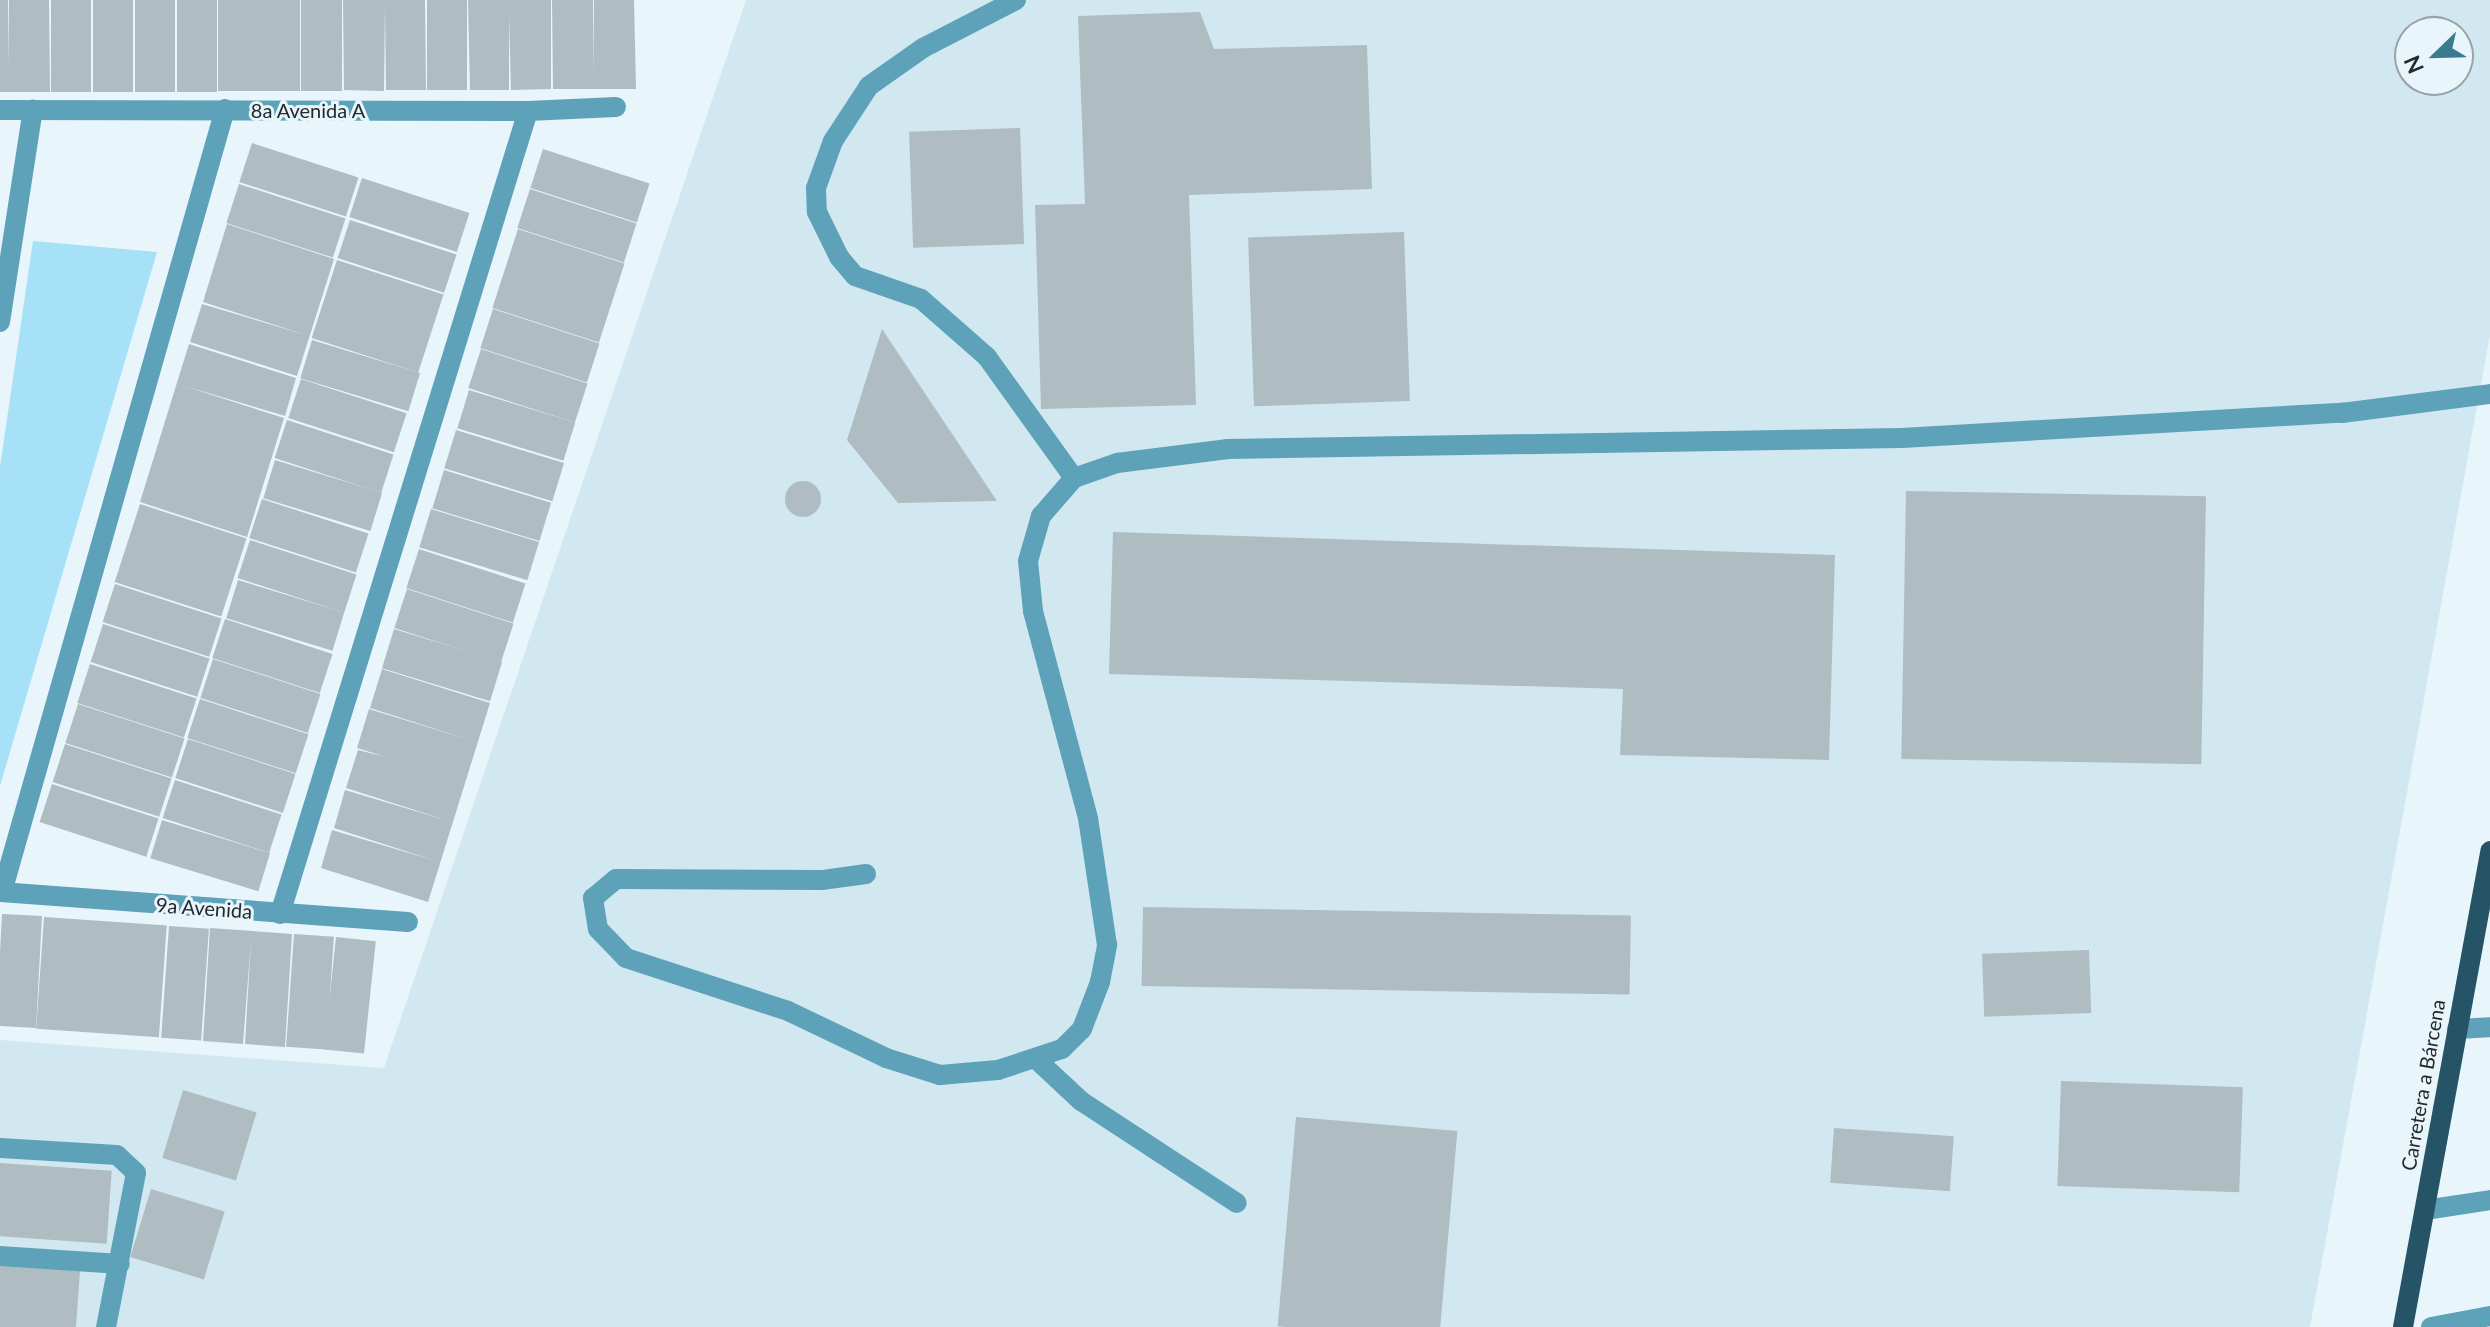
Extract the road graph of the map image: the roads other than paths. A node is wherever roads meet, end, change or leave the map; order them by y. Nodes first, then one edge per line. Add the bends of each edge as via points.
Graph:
1 (1016, 0) edge
2 (616, 107) dead end
3 (225, 109) junction
4 (0, 110) edge
5 (33, 110) junction
6 (528, 111) junction
7 (0, 322) edge
8 (2490, 394) edge
9 (1074, 478) junction
10 (2490, 851) edge
11 (866, 874) dead end
12 (1, 892) edge
13 (280, 914) junction
14 (408, 922) dead end
15 (2490, 1027) edge
16 (2457, 1029) junction
17 (1037, 1060) junction
18 (0, 1148) edge
19 (2490, 1200) edge
20 (1237, 1203) dead end
21 (2425, 1210) junction
22 (0, 1256) edge
23 (120, 1264) junction
24 (2490, 1316) edge
25 (106, 1327) edge
26 (2403, 1327) edge
27 (2431, 1327) edge

1 - 9 street via 923,48 869,86 833,141 816,188 817,212 839,257 855,276 921,299 987,357
2 - 6 street, 8a Avenida A
3 - 5 street, 8a Avenida A
3 - 6 street, 8a Avenida A
3 - 12 street
4 - 5 street, 8a Avenida A
5 - 7 street
6 - 13 street
8 - 9 street via 2342,413 1902,438 1228,449 1117,463
9 - 17 street via 1041,516 1028,561 1033,611 1088,818 1107,945 1082,1029 1062,1049
10 - 16 main road, Carretera a Bárcena
11 - 17 street via 823,880 616,879 593,898 598,929 626,958 788,1011 886,1058 940,1075
12 - 13 street, 9a Avenida
13 - 14 street, 9a Avenida
15 - 16 street
16 - 21 main road, Carretera a Bárcena
17 - 20 street via 1081,1101
18 - 23 street via 117,1155 128,1162 136,1173
19 - 21 street
21 - 26 main road, Carretera a Bárcena
22 - 23 street
23 - 25 street
24 - 27 street

